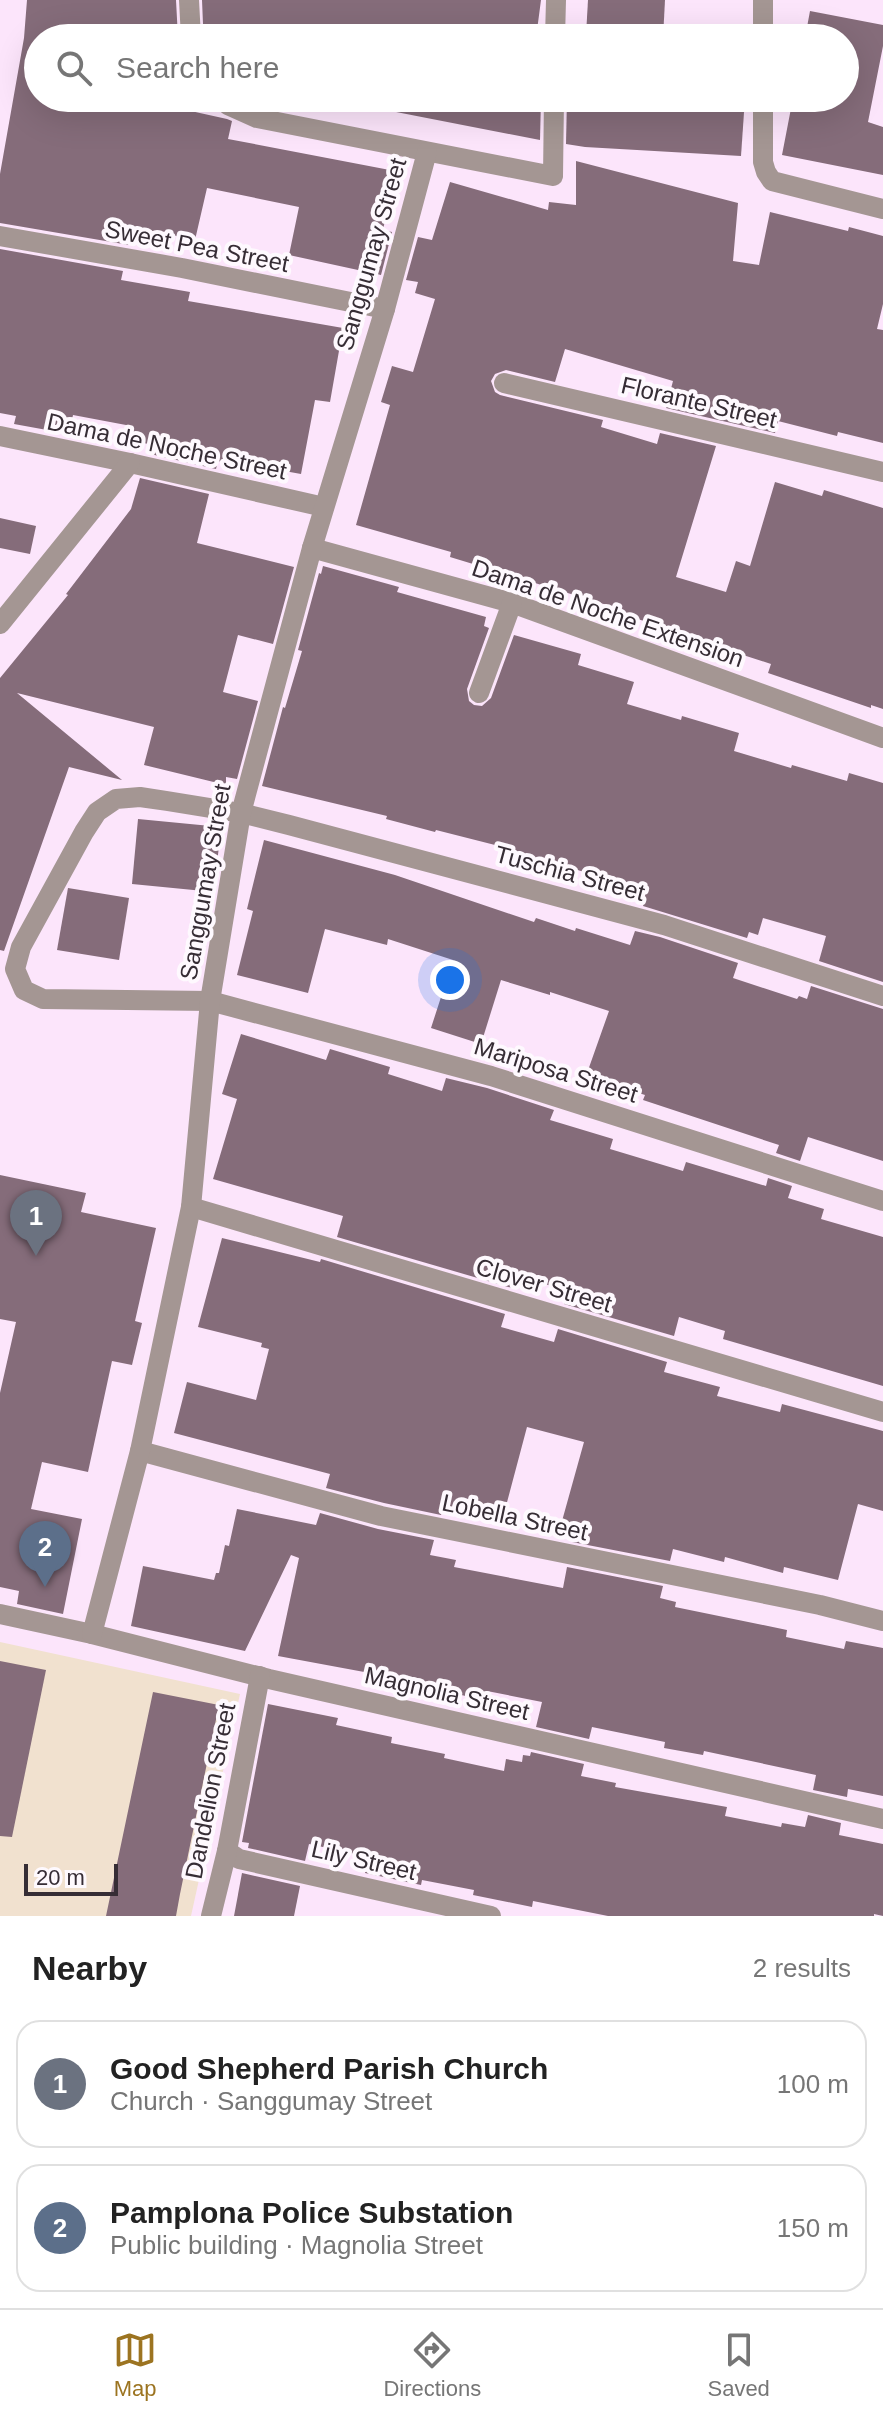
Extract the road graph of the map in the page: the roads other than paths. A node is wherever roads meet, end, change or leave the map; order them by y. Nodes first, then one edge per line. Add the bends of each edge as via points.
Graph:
1 (189, 0) edge
2 (556, 0) edge
3 (763, 0) edge
4 (190, 24) edge
5 (555, 24) edge
6 (763, 24) edge
7 (244, 112) edge
8 (554, 112) edge
9 (763, 112) edge
10 (427, 152) junction
11 (883, 209) edge
12 (0, 236) edge
13 (385, 309) junction
14 (504, 383) dead end
15 (0, 436) edge
16 (130, 463) junction
17 (883, 472) edge
18 (324, 507) junction
19 (312, 548) junction
20 (512, 603) junction
21 (0, 624) edge
22 (479, 693) dead end
23 (883, 738) edge
24 (241, 813) junction
25 (883, 996) edge
26 (210, 1001) junction
27 (883, 1201) edge
28 (191, 1207) junction
29 (883, 1412) edge
30 (140, 1451) junction
31 (0, 1614) edge
32 (883, 1621) edge
33 (92, 1634) junction
34 (260, 1676) junction
35 (883, 1819) edge
36 (227, 1851) junction
37 (211, 1916) edge
38 (491, 1916) edge

1 - 4 street
2 - 5 street
3 - 6 street
7 - 10 street
8 - 10 street via 553,176
9 - 11 street via 763,162 772,181
10 - 13 street, Sanggumay Street
12 - 13 street, Sweet Pea Street
13 - 18 street, Sanggumay Street
14 - 17 street, Florante Street
15 - 16 street, Dama de Noche Street
16 - 18 street, Dama de Noche Street
16 - 21 street
18 - 19 street, Sanggumay Street
19 - 20 street, Dama de Noche Extension
19 - 24 street, Sanggumay Street
20 - 22 street
20 - 23 street, Dama de Noche Extension
24 - 25 street, Tuschia Street via 664,925
24 - 26 street, Sanggumay Street
24 - 26 street, Tuschia Street via 140,797 116,799 97,812 21,947 15,969 24,990 43,999
26 - 27 street, Mariposa Street via 491,1076
26 - 28 street, Sanggumay Street
28 - 29 street, Clover Street
28 - 30 street, Sanggumay Street
30 - 32 street, Lobella Street via 381,1516
30 - 33 street, Sanggumay Street
31 - 33 street, Magnolia Street
33 - 34 street, Magnolia Street
34 - 35 street, Magnolia Street
34 - 36 street, Dandelion Street
36 - 37 street, Dandelion Street
36 - 38 street, Lily Street via 239,1859

